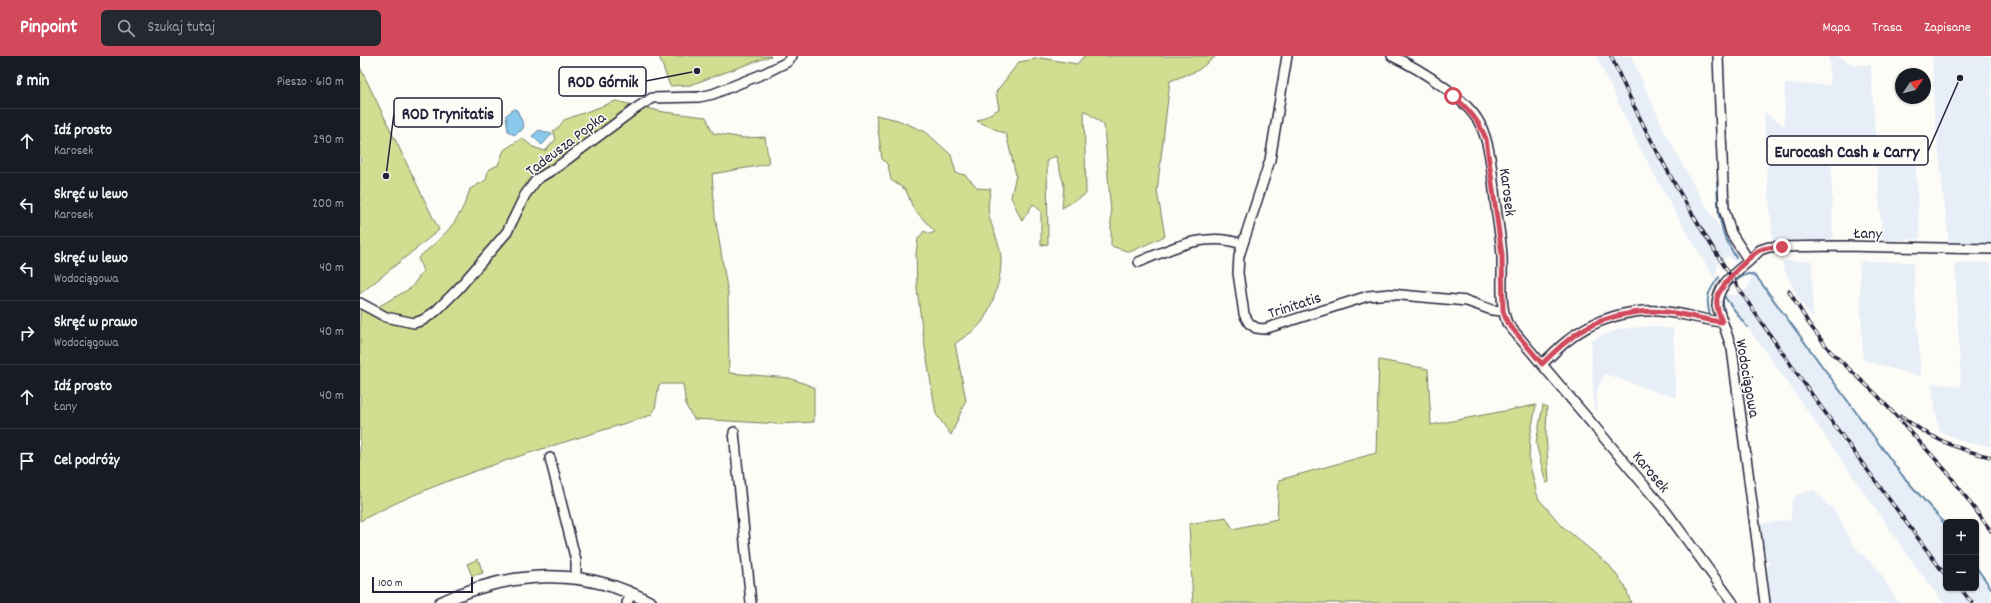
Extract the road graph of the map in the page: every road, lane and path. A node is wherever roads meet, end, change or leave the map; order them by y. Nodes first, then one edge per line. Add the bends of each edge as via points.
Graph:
1 (792, 56) edge
2 (1287, 56) edge
3 (1392, 56) edge
4 (1718, 56) edge
5 (1242, 244) junction
6 (1991, 249) edge
7 (1748, 261) junction
8 (1139, 262) dead end
9 (360, 303) edge
10 (1503, 311) junction
11 (1722, 322) junction
12 (1542, 364) junction
13 (734, 432) dead end
14 (550, 458) dead end
15 (576, 578) junction
16 (629, 599) edge
17 (440, 603) edge
18 (651, 603) edge
19 (751, 603) edge
20 (1733, 603) edge
21 (1765, 603) edge

1 - 9 street, Tadeusza Popka via 787,62 766,73 713,94 699,97 652,98 537,179 525,195 507,232 458,289 423,320 414,323 386,318
2 - 5 street, Trinitatis via 1270,162
3 - 10 street, Karosek via 1434,80 1468,108 1480,123 1490,161 1502,255
4 - 7 street via 1724,209 1731,233
5 - 8 street via 1218,239 1193,241
5 - 10 street, Trinitatis via 1239,256 1240,297 1244,314 1249,323 1256,328 1264,329 1368,296 1390,294 1467,301
6 - 7 street, Łany via 1770,247 1760,250
7 - 11 street, Wodociągowa via 1727,280 1719,292 1717,306
10 - 12 street, Karosek via 1507,322
11 - 12 street via 1669,312 1641,310 1628,313 1580,332
11 - 21 street, Wodociągowa via 1734,361
12 - 20 street, Karosek via 1666,510
13 - 19 street
14 - 15 street via 576,561
15 - 16 main road via 612,587
15 - 17 main road via 541,576 503,581 472,589
16 - 18 main road

